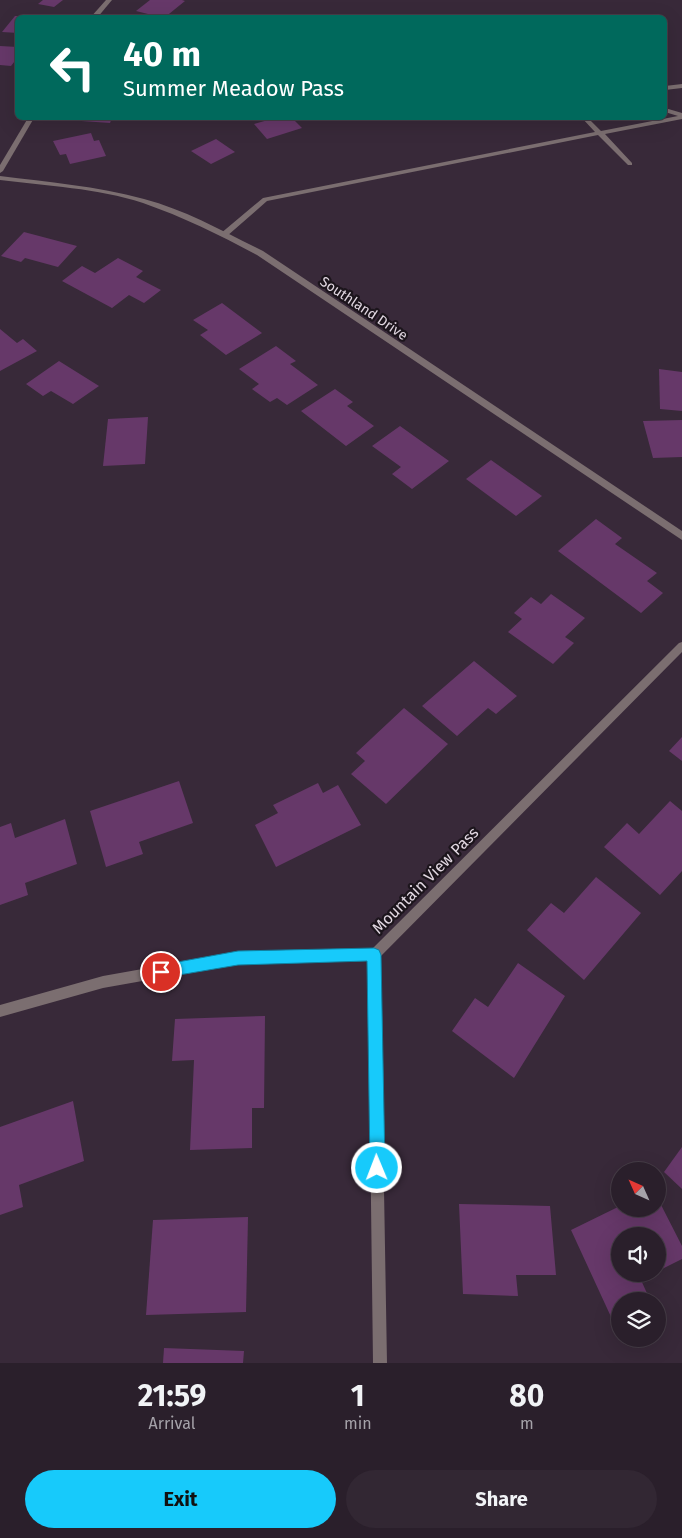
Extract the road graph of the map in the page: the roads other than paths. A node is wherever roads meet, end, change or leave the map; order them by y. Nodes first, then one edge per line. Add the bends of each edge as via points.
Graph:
1 (109, 0) edge
2 (96, 15) edge
3 (682, 86) edge
4 (667, 87) edge
5 (667, 111) edge
6 (682, 116) edge
7 (667, 119) edge
8 (29, 120) edge
9 (587, 120) edge
10 (663, 120) edge
11 (601, 133) junction
12 (630, 164) dead end
13 (0, 171) edge
14 (0, 178) edge
15 (224, 234) junction
16 (682, 536) edge
17 (682, 646) edge
18 (374, 955) junction
19 (0, 1011) edge
20 (380, 1363) edge

1 - 2 street
3 - 4 street
5 - 6 street
6 - 7 street
8 - 13 street
9 - 11 street
10 - 11 street
11 - 12 street
11 - 15 street via 265,199
14 - 15 street, Southland Drive via 86,188 143,201
15 - 16 street, Southland Drive via 260,253
17 - 18 street, Mountain View Pass
18 - 19 street via 238,958 103,982
18 - 20 street, Mountain View Pass

